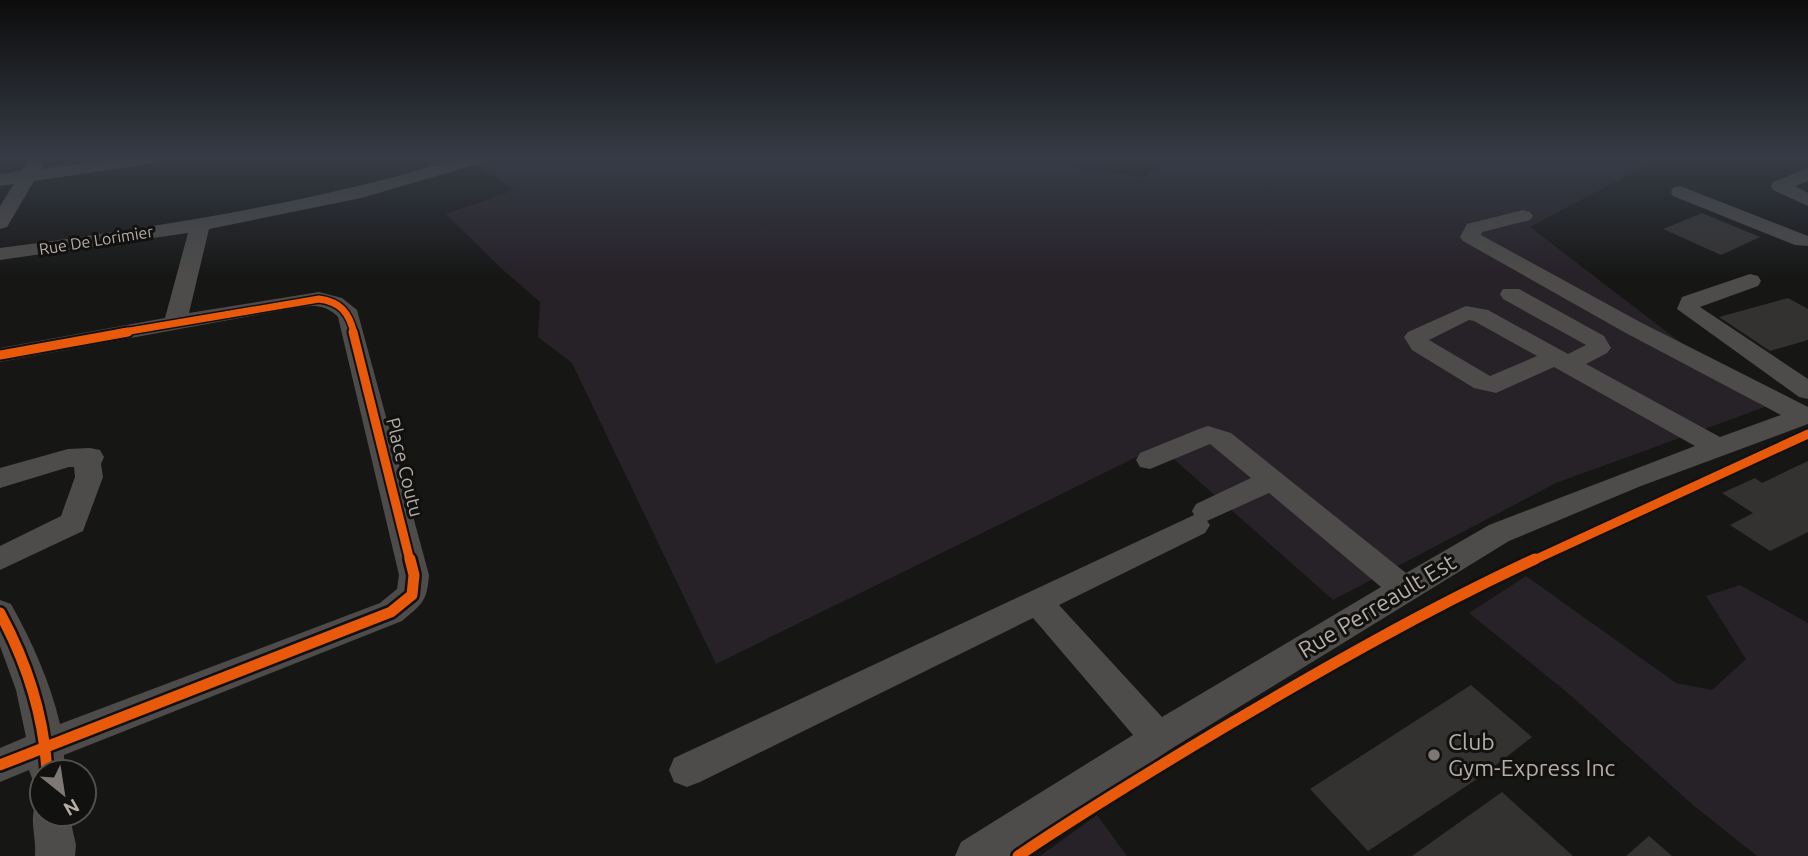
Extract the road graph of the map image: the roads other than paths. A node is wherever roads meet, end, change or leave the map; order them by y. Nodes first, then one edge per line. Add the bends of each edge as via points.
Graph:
1 (15, 198) edge
2 (343, 198) edge
3 (1694, 198) edge
4 (1523, 216) dead end
5 (0, 223) edge
6 (200, 224) junction
7 (1806, 246) edge
8 (0, 254) edge
9 (1750, 281) dead end
10 (1511, 294) dead end
11 (176, 320) junction
12 (0, 355) edge
13 (1561, 360) junction
14 (1806, 407) edge
15 (1717, 447) junction
16 (1150, 460) dead end
17 (0, 478) edge
18 (1271, 480) junction
19 (1200, 518) joint
20 (0, 559) edge
21 (1404, 589) junction
22 (1037, 601) junction
23 (0, 613) edge
24 (1158, 738) junction
25 (47, 758) edge
26 (28, 761) edge
27 (0, 765) edge
28 (687, 770) dead end
29 (53, 828) edge
30 (55, 856) edge
31 (975, 856) edge

1 - 5 street
2 - 6 street, Rue De Lorimier
3 - 7 street
4 - 14 street via 1474,228 1471,237 1632,327
6 - 8 street, Rue De Lorimier
6 - 11 street
9 - 14 street via 1690,302 1688,309
10 - 13 street via 1596,341 1599,348
11 - 12 street, Place Coutu
11 - 25 street, Place Coutu via 326,298 339,303 349,315 414,575 412,595 391,612
13 - 13 street via 1480,315 1466,313 1416,337 1420,345 1482,383 1496,385
13 - 15 street
14 - 15 street, Rue Perreault Est
15 - 21 street, Rue Perreault Est via 1499,533
16 - 18 street via 1208,435 1222,439
17 - 20 street via 68,458 90,457 89,477 74,523
18 - 19 street
18 - 21 street
19 - 22 street
21 - 24 street, Rue Perreault Est
22 - 24 street
22 - 28 street
23 - 25 street via 31,677
24 - 31 street, Rue Perreault Est
26 - 27 street, Place Coutu
29 - 30 street

